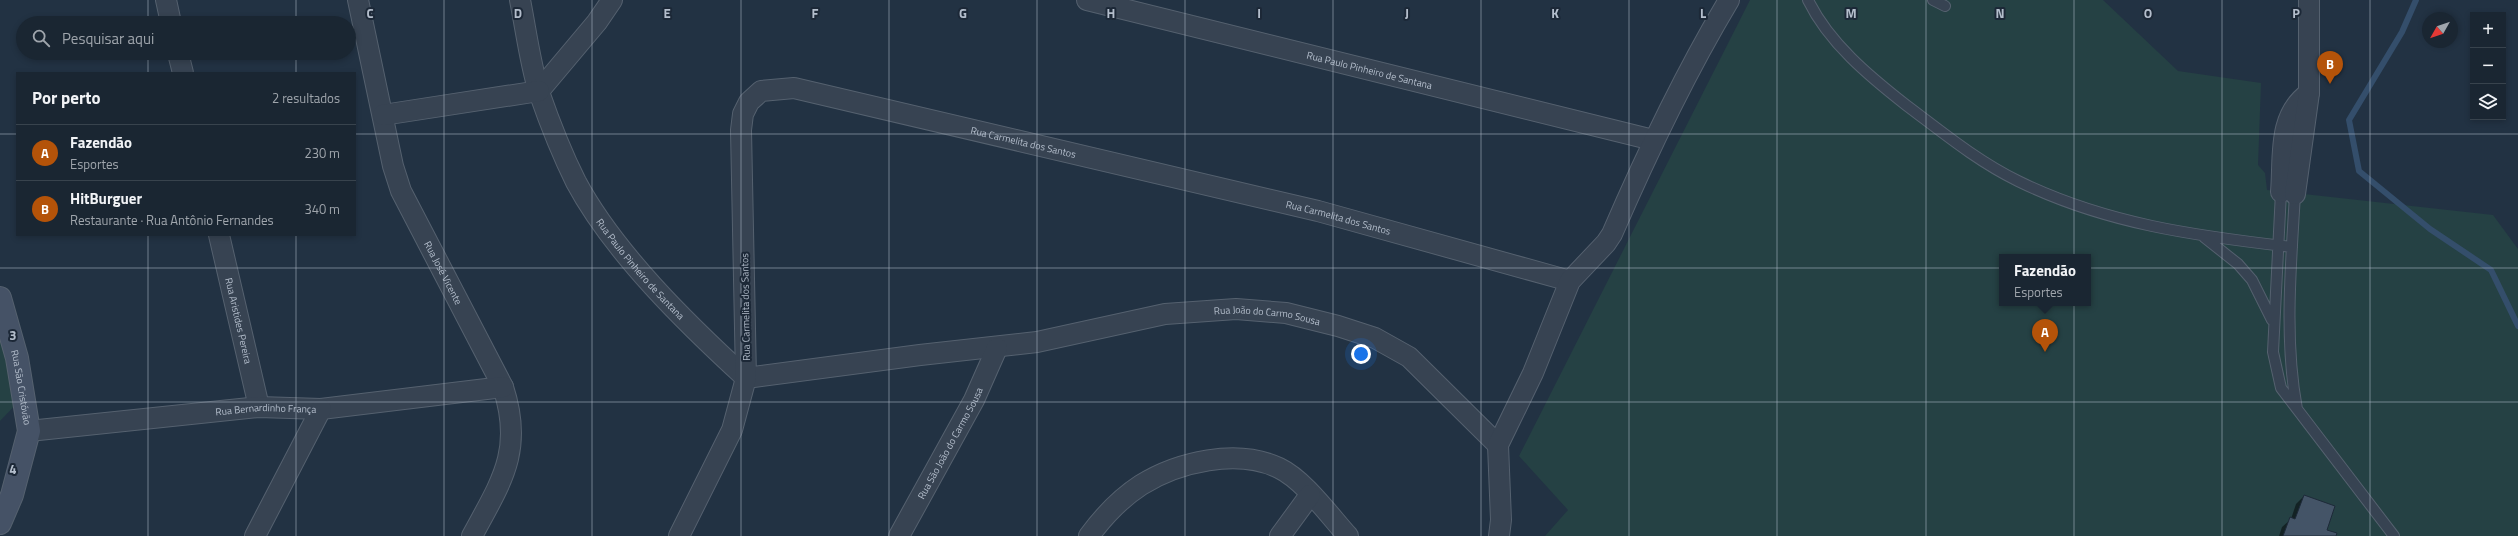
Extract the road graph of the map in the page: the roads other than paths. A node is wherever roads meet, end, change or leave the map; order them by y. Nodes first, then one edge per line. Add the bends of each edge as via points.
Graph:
1 (166, 0) edge
2 (358, 0) edge
3 (520, 0) edge
4 (612, 0) edge
5 (1087, 0) edge
6 (1729, 0) edge
7 (1808, 0) edge
8 (1933, 0) edge
9 (2309, 0) edge
10 (1945, 6) dead end
11 (169, 16) edge
12 (180, 60) edge
13 (183, 72) edge
14 (539, 91) junction
15 (383, 115) junction
16 (1653, 140) junction
17 (2288, 193) junction
18 (220, 236) edge
19 (2204, 237) junction
20 (2277, 245) junction
21 (2292, 247) junction
22 (1570, 280) junction
23 (0, 298) edge
24 (2274, 324) junction
25 (997, 348) junction
26 (746, 378) junction
27 (503, 387) junction
28 (259, 407) junction
29 (321, 409) junction
30 (2297, 409) junction
31 (29, 431) junction
32 (1498, 445) junction
33 (6, 494) edge
34 (1310, 495) junction
35 (0, 523) edge
36 (255, 536) edge
37 (472, 536) edge
38 (679, 536) edge
39 (899, 536) edge
40 (1089, 536) edge
41 (1280, 536) edge
42 (1348, 536) edge
43 (1499, 536) edge
44 (2394, 536) edge

1 - 11 street
2 - 15 street, Rua José Vicente
3 - 14 street, Rua Paulo Pinheiro de Santana
4 - 14 street via 588,34
5 - 16 street, Rua Paulo Pinheiro de Santana
6 - 16 street
7 - 19 lane via 1851,58 1876,82 1963,149 2018,181 2062,199 2138,224
8 - 10 lane
9 - 17 street via 2309,93 2292,108 2289,116 2284,142 2291,172
12 - 13 street
14 - 15 street
14 - 26 street, Rua Paulo Pinheiro de Santana via 576,181 609,232 692,327
15 - 27 street, Rua José Vicente via 393,166 401,191
16 - 22 street via 1612,234
17 - 20 lane
17 - 21 lane
18 - 28 street, Rua Aristides Pereira
19 - 20 lane
19 - 24 lane via 2238,264 2252,280
20 - 21 lane
20 - 24 lane
21 - 30 lane via 2291,343
22 - 26 street, Rua Carmelita dos Santos via 1310,209 873,105 794,88 777,88 761,91 749,102 743,114
22 - 32 street via 1533,373
23 - 31 main road, Rua São Cristóvão via 17,358
24 - 30 lane via 2275,369 2281,388
25 - 26 street, Rua João do Carmo Sousa via 920,355
25 - 32 street, Rua João do Carmo Sousa via 1074,335 1165,314 1236,309 1286,313 1375,338 1409,357
25 - 39 street, Rua São João do Carmo Sousa via 974,400
26 - 38 street via 732,430
27 - 29 street, Rua Bernardinho França
27 - 37 street, Rua José Vicente via 509,406 512,449 503,478
28 - 29 street, Rua Bernardinho França
28 - 31 street, Rua Bernardinho França
29 - 36 street
30 - 44 lane
31 - 33 main road, Rua São Cristóvão
32 - 43 street via 1501,513
33 - 35 main road, Rua São Cristóvão
34 - 40 street via 1290,476 1265,462 1247,459 1198,463 1163,473 1140,486 1116,505
34 - 41 street
34 - 42 street

